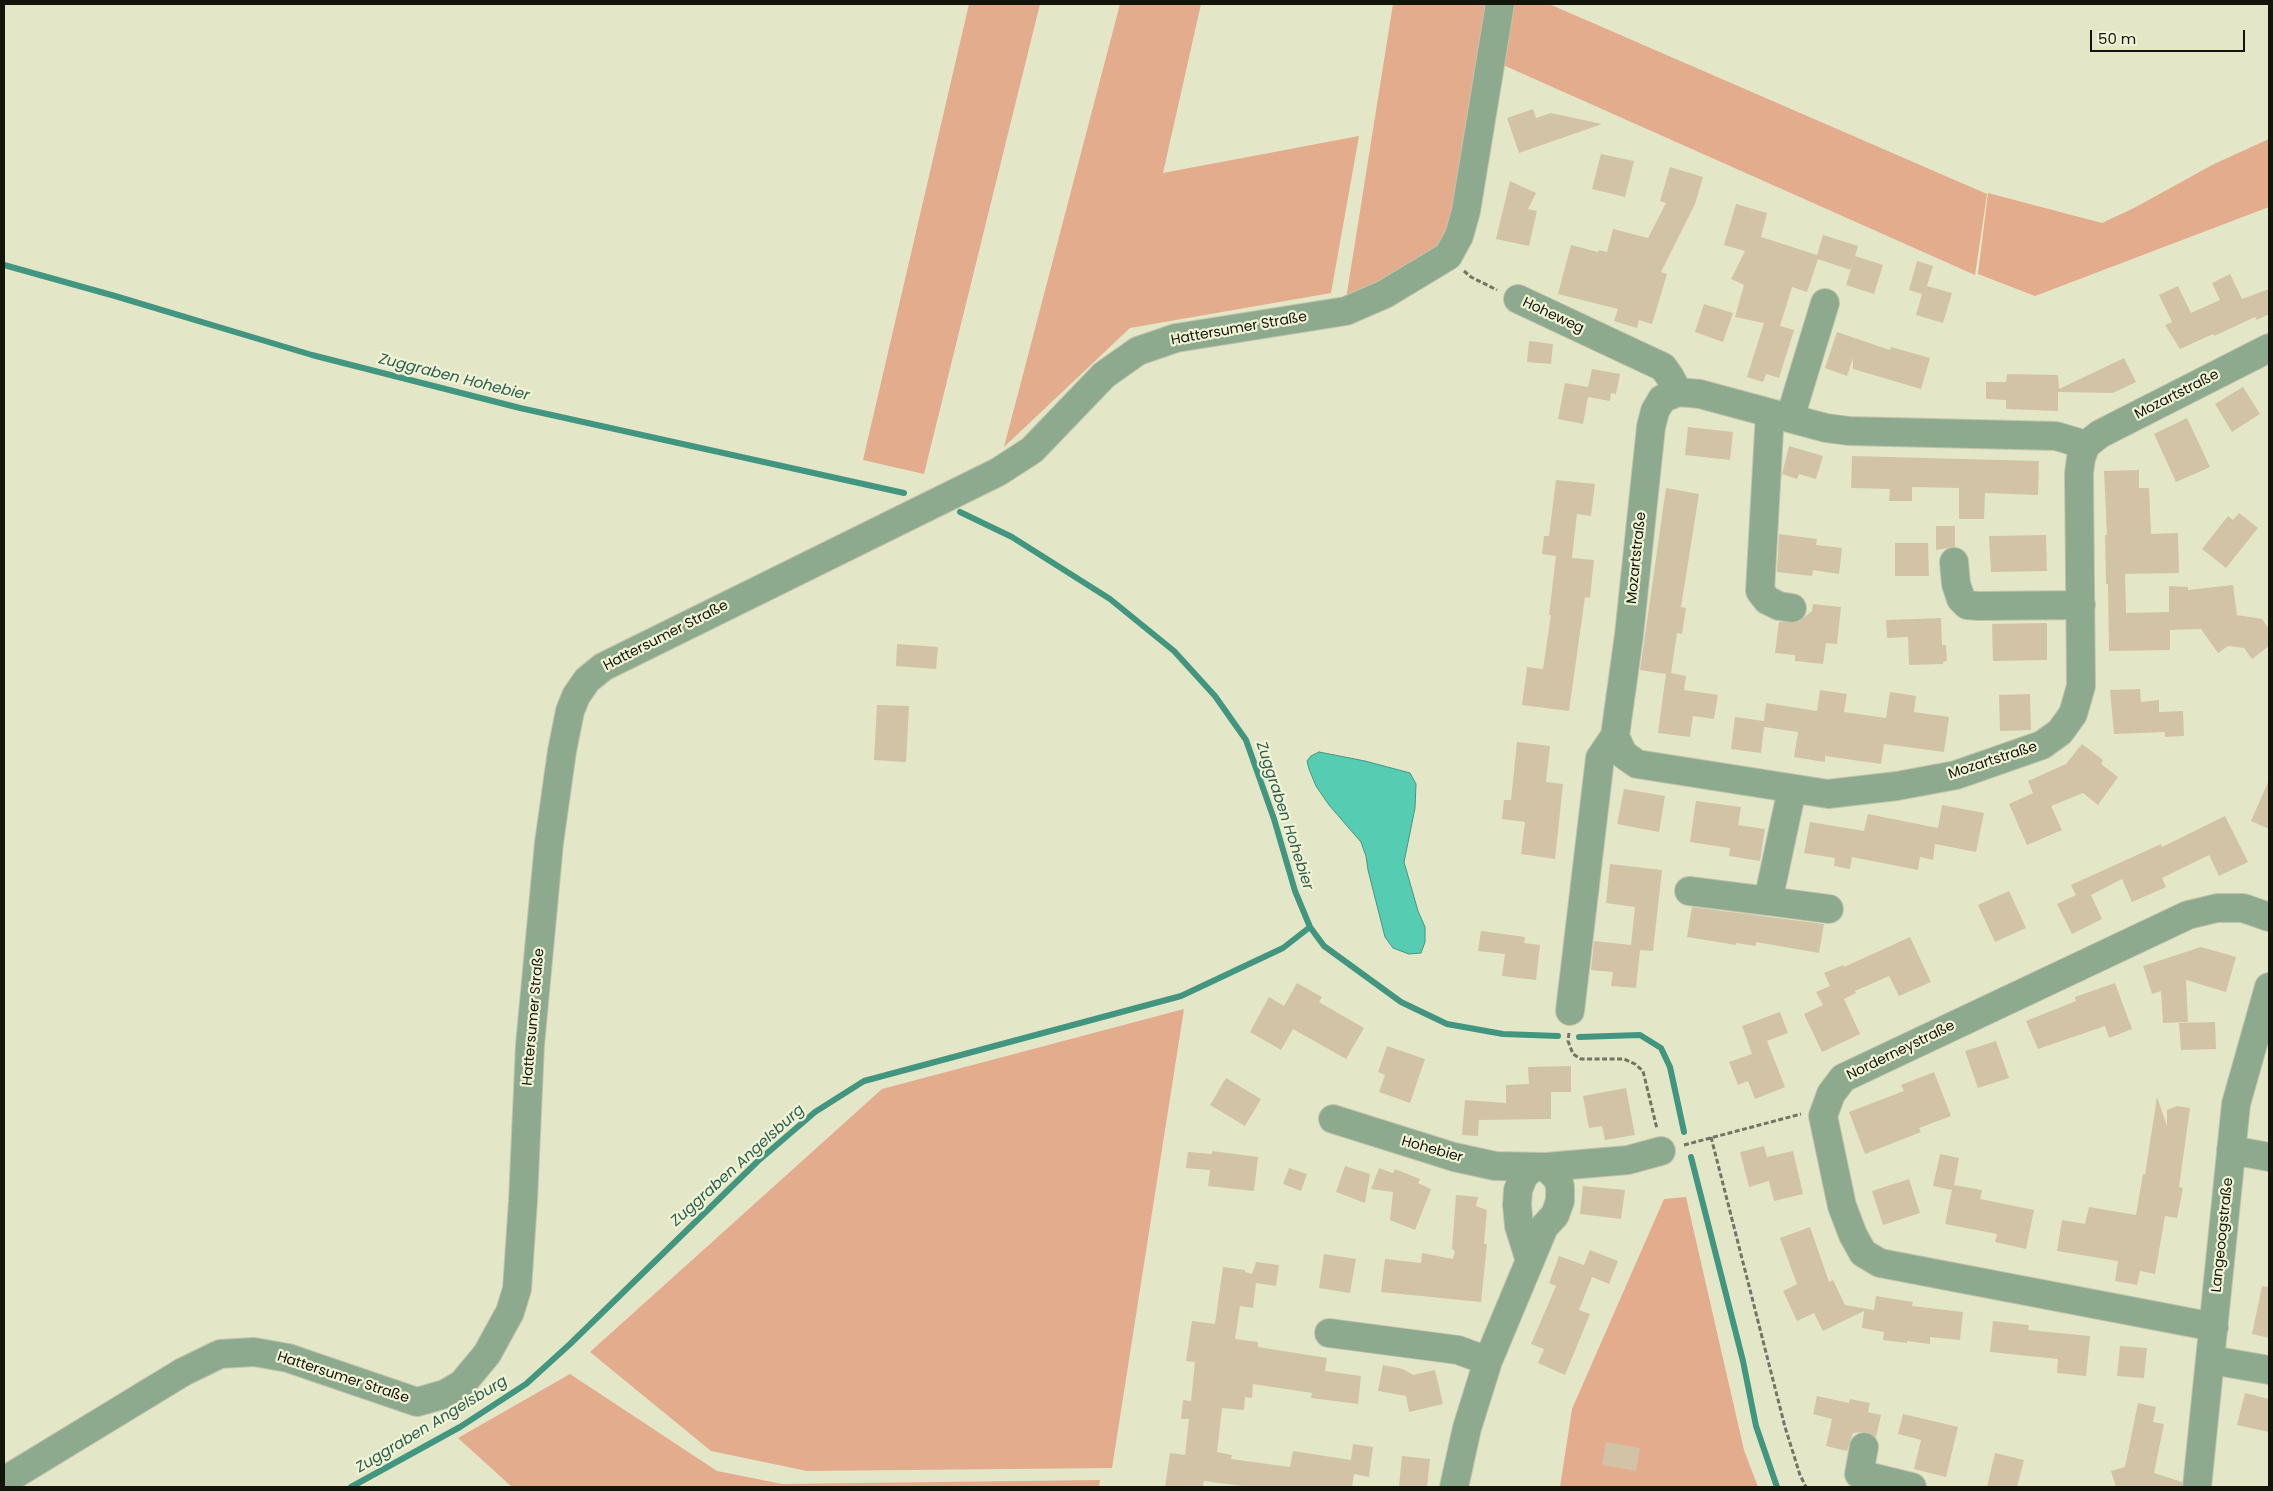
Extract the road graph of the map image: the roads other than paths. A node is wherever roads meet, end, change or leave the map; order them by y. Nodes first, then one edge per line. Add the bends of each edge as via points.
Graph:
1 (1500, 4) edge
2 (1518, 299) road end
3 (1825, 303) dead end
4 (2269, 348) edge
5 (1678, 392) junction
6 (1780, 415) junction
7 (2086, 445) junction
8 (1954, 562) dead end
9 (2081, 605) junction
10 (1792, 608) dead end
11 (1615, 736) junction
12 (1792, 789) junction
13 (1689, 892) dead end
14 (1768, 901) junction
15 (1829, 909) dead end
16 (2269, 917) edge
17 (2269, 987) edge
18 (1570, 1011) road end
19 (1333, 1119) dead end
20 (2231, 1150) junction
21 (1662, 1151) road end
22 (2269, 1157) edge
23 (1540, 1168) junction
24 (1530, 1261) junction
25 (2214, 1327) junction
26 (1329, 1333) dead end
27 (2211, 1360) junction
28 (1488, 1362) junction
29 (2269, 1370) edge
30 (1864, 1447) dead end
31 (4, 1480) edge
32 (1454, 1487) edge
33 (1912, 1487) edge
34 (2198, 1487) edge

1 - 31 street, Hattersumer Straße via 1466,211 1459,236 1448,256 1385,294 1346,311 1176,338 1138,351 1104,375 1032,450 998,472 611,663 587,680 570,711 550,843 530,1045 517,1289 510,1312 487,1354 462,1384 445,1394 417,1402 288,1358 254,1352 220,1354 183,1372
2 - 5 street, Hoheweg via 1662,368
3 - 6 street
4 - 7 street, Mozartstraße via 2100,434
5 - 6 street via 1700,394
5 - 11 street, Mozartstraße via 1662,398 1651,427
6 - 7 street via 1849,431 2056,436
6 - 10 street via 1760,591 1767,600
7 - 9 street, Mozartstraße via 2080,473
8 - 9 street via 1956,584 1961,599 1967,604
9 - 12 street, Mozartstraße via 2081,686 2073,714 2060,732 2042,745 1956,775 1922,781 1828,794
11 - 12 street, Mozartstraße via 1623,754 1637,764
11 - 18 street, Mozartstraße via 1600,758
12 - 14 street
13 - 14 street
14 - 15 street
16 - 25 street, Norderneystraße via 2244,908 2217,908 2188,915 1843,1078 1831,1094 1823,1116 1842,1206 1853,1235 1863,1253 1880,1263
17 - 20 street, Langeoogstraße via 2236,1104
19 - 23 street, Hohebier via 1454,1157 1495,1166
20 - 22 street
20 - 25 street, Langeoogstraße
21 - 23 street, Hohebier via 1628,1160
23 - 24 street via 1524,1175 1518,1190 1519,1226
23 - 24 street via 1558,1179 1560,1201 1555,1215 1544,1227
24 - 28 street
25 - 27 street, Langeoogstraße
26 - 28 street via 1458,1350
27 - 29 street
27 - 34 street, Langeoogstraße
28 - 32 street via 1467,1428
30 - 33 street via 1859,1474

